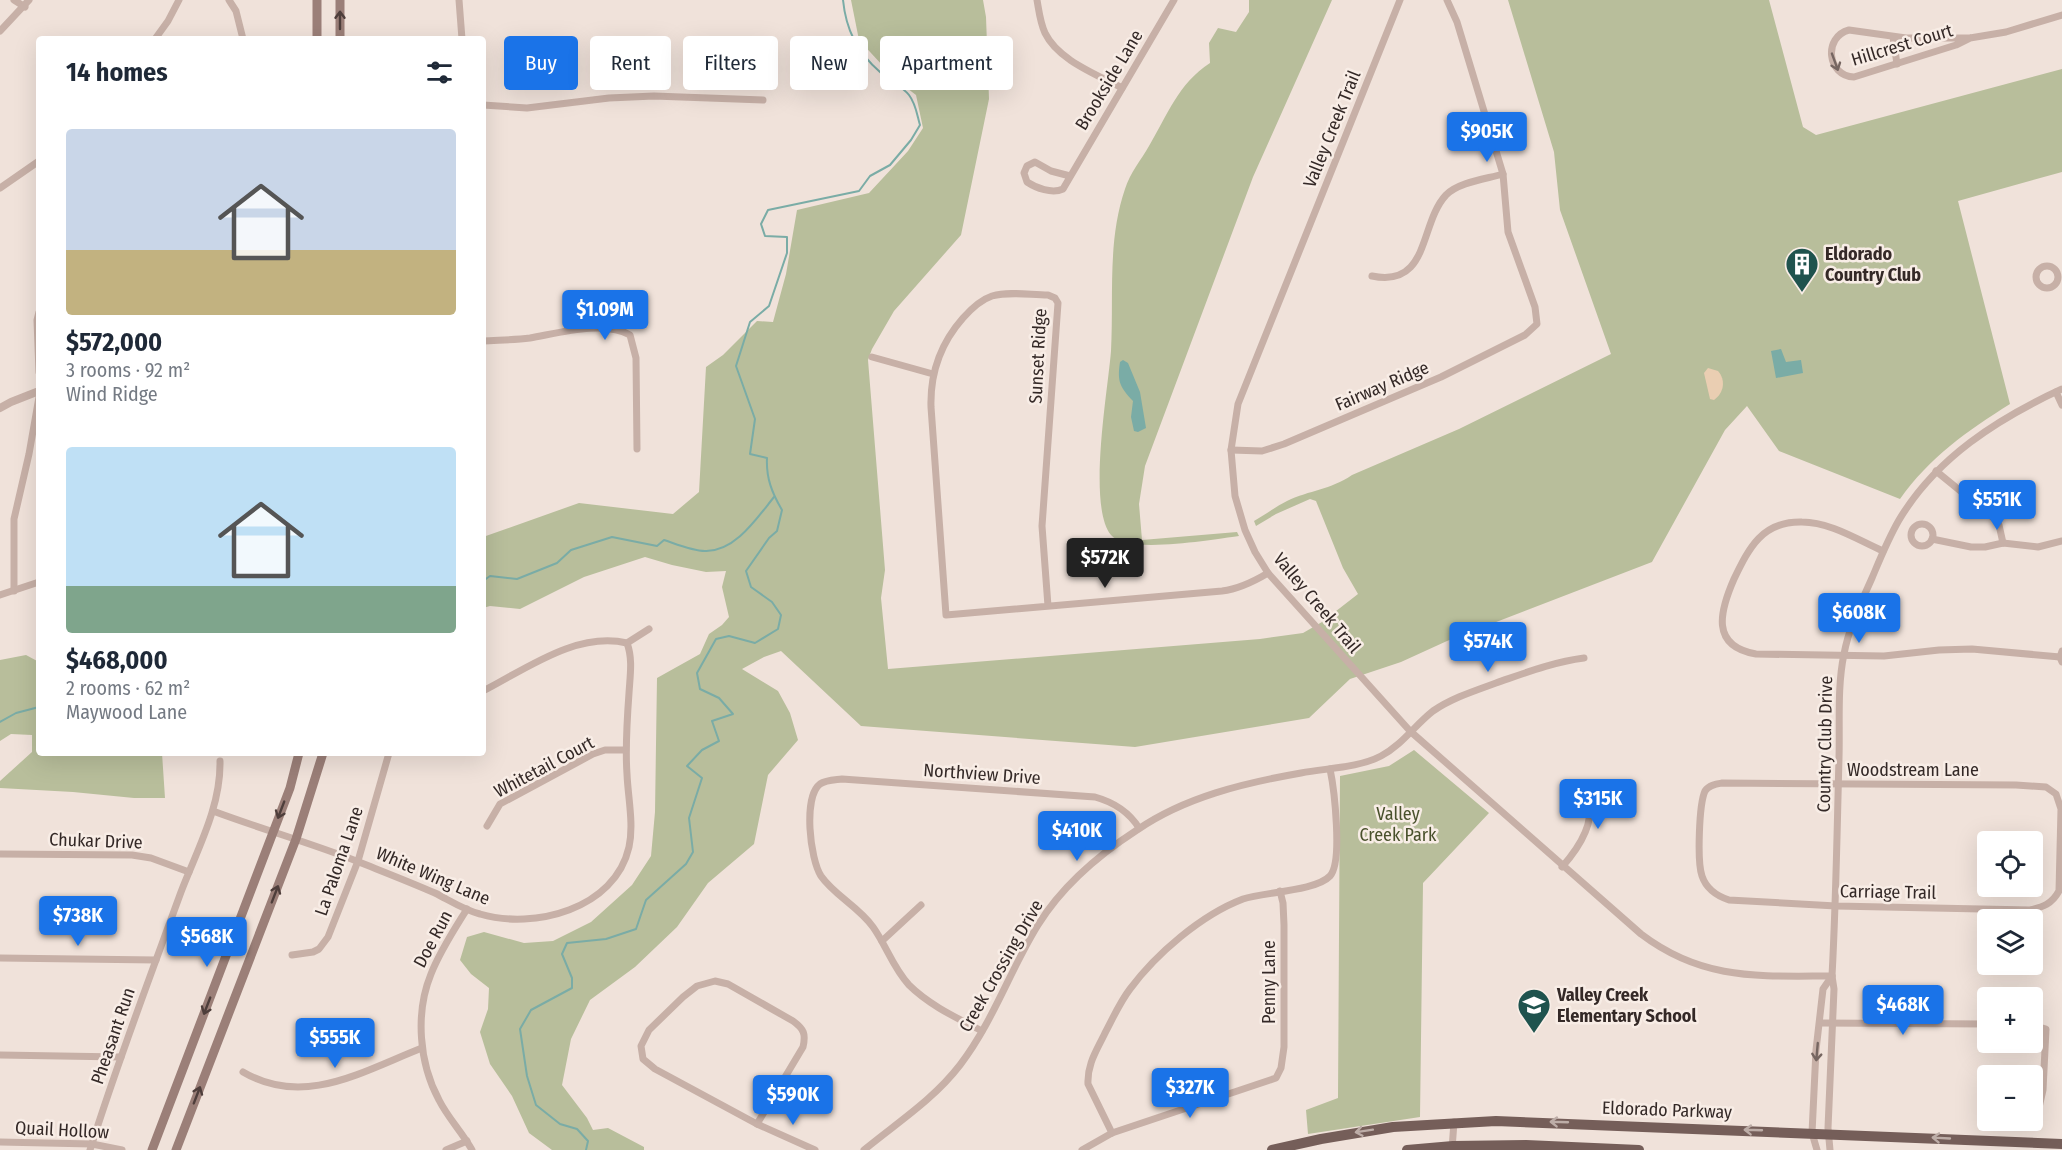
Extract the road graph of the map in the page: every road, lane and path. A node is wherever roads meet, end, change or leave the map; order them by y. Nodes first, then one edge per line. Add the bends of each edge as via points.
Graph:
1 (14, 0) edge
2 (179, 0) edge
3 (229, 0) edge
4 (317, 0) edge
5 (340, 0) edge
6 (459, 0) edge
7 (1037, 0) edge
8 (1174, 0) edge
9 (1400, 0) edge
10 (1447, 0) edge
11 (27, 3) edge
12 (2062, 15) edge
13 (0, 31) edge
14 (157, 36) edge
15 (242, 36) edge
16 (317, 36) edge
17 (340, 36) edge
18 (462, 36) edge
19 (1893, 37) junction
20 (1970, 38) junction
21 (1897, 64) junction
22 (1122, 88) junction
23 (763, 100) dead end
24 (486, 105) edge
25 (36, 163) edge
26 (1503, 174) junction
27 (1070, 176) junction
28 (0, 188) edge
29 (1372, 276) dead end
30 (486, 341) edge
31 (872, 357) dead end
32 (933, 374) junction
33 (36, 391) edge
34 (2059, 391) edge
35 (2062, 405) edge
36 (0, 408) edge
37 (36, 414) edge
38 (637, 449) dead end
39 (1231, 450) junction
40 (1936, 471) junction
41 (1932, 539) dead end
42 (2062, 541) edge
43 (2002, 543) junction
44 (1883, 551) junction
45 (1268, 573) junction
46 (36, 583) edge
47 (14, 591) junction
48 (0, 595) edge
49 (1048, 606) junction
50 (649, 628) dead end
51 (627, 643) junction
52 (1843, 655) junction
53 (2061, 657) edge
54 (1584, 658) dead end
55 (486, 690) edge
56 (1410, 731) junction
57 (626, 750) junction
58 (298, 756) edge
59 (322, 756) edge
60 (387, 756) edge
61 (220, 761) dead end
62 (1330, 769) junction
63 (1581, 784) dead end
64 (1838, 784) junction
65 (213, 811) junction
66 (487, 826) dead end
67 (1139, 828) junction
68 (272, 833) junction
69 (296, 839) junction
70 (0, 854) edge
71 (358, 861) junction
72 (1562, 867) junction
73 (189, 872) junction
74 (1280, 891) junction
75 (1719, 897) joint
76 (2055, 899) joint
77 (921, 905) dead end
78 (1836, 906) junction
79 (466, 909) junction
80 (882, 940) junction
81 (292, 955) dead end
82 (0, 958) edge
83 (156, 960) junction
84 (1832, 976) junction
85 (1820, 1023) junction
86 (1833, 1023) junction
87 (1977, 1024) edge
88 (2043, 1028) edge
89 (982, 1031) junction
90 (422, 1048) junction
91 (0, 1055) edge
92 (121, 1057) junction
93 (243, 1072) dead end
94 (1815, 1078) junction
95 (1831, 1079) junction
96 (2043, 1090) edge
97 (1454, 1122) junction
98 (757, 1125) junction
99 (1112, 1133) junction
100 (1812, 1133) junction
101 (1828, 1134) junction
102 (467, 1141) junction
103 (0, 1142) edge
104 (2062, 1144) edge
105 (91, 1147) edge
106 (1452, 1148) edge
107 (122, 1150) edge
108 (152, 1150) edge
109 (176, 1150) edge
110 (446, 1150) edge
111 (472, 1150) edge
112 (815, 1150) edge
113 (864, 1150) edge
114 (1082, 1150) edge
115 (1272, 1150) edge
116 (1407, 1150) edge
117 (1640, 1150) edge
118 (1817, 1150) edge
119 (1830, 1150) edge

1 - 11 street
2 - 14 street
3 - 15 street
4 - 16 main road
17 -> 5 main road
6 - 18 street
7 - 22 street via 1042,27 1054,46
8 - 22 street, Brookside Lane
9 - 39 street, Valley Creek Trail via 1244,386 1235,414
10 - 26 street via 1458,22
11 - 13 street
12 - 20 street, Hillcrest Court
19 - 20 street, Hillcrest Court
19 - 21 street
19 -> 21 street, Hillcrest Court via 1845,31 1833,40 1831,52 1836,69 1846,77
20 - 21 street, Hillcrest Court
22 - 27 street, Brookside Lane
23 - 24 street via 654,96 527,108
25 - 28 street
26 - 29 street via 1450,192 1441,202 1413,264 1392,278
26 - 39 street, Fairway Ridge via 1509,232 1535,307 1537,324 1529,333 1441,377 1278,446 1262,451
27 - 27 street, Brookside Lane via 1057,192 1029,183 1024,173 1035,162
30 - 38 street via 603,329 622,330 630,335 636,358
31 - 32 street
32 - 49 street, Sunset Ridge via 946,615
32 - 49 street, Sunset Ridge via 951,332 980,302 1009,294 1048,295 1057,300 1042,520
33 - 36 street
34 - 35 street
34 - 40 street, Country Club Drive via 1979,435
37 - 47 street via 14,519
39 - 45 street, Valley Creek Trail via 1232,482 1241,519
40 - 43 street via 1996,519
40 - 44 street, Country Club Drive via 1906,509
41 - 43 street via 1971,547
42 - 43 street via 2037,547
44 - 52 street, Country Club Drive
44 - 52 street via 1816,523 1782,525 1763,534 1750,547 1725,600 1721,614 1723,630 1742,650 1756,654
45 - 49 street via 1231,590
45 - 56 street, Valley Creek Trail
46 - 47 street
47 - 48 street
50 - 51 street
51 - 55 street via 578,644
51 - 57 street, White Wing Lane via 630,661
52 - 53 street via 1980,649
52 - 64 street, Country Club Drive
54 - 56 street, Creek Crossing Drive via 1548,664 1461,696 1432,712
56 - 62 street, Creek Crossing Drive via 1381,756
56 - 72 street, Valley Creek Trail
57 - 66 street, Whitetail Court via 592,754 514,796 500,804
57 - 79 street, White Wing Lane via 629,848 607,887 578,907 555,916 492,917
58 -> 68 main road
59 - 69 main road
60 - 71 street, La Paloma Lane
61 - 65 street, Pheasant Run
62 - 67 street, Creek Crossing Drive via 1221,791
62 - 74 street via 1336,841 1332,875 1312,886
63 - 72 street via 1589,801 1588,820 1583,838
64 - 75 street, Woodstream Lane via 1722,783 1705,792 1700,831 1701,874
64 - 76 street, Woodstream Lane via 2016,785 2051,789 2061,809 2060,883
64 - 78 street, Country Club Drive
65 - 68 street, White Wing Lane
65 - 73 street, Pheasant Run
67 - 80 street, Northview Drive via 1120,808 1095,797 826,781 813,796 810,832 815,864 825,880 862,914
67 - 89 street, Creek Crossing Drive via 1085,871 1047,911
68 - 69 street, White Wing Lane
68 -> 108 main road
69 - 71 street, White Wing Lane
109 -> 69 main road
70 - 73 street, Chukar Drive via 132,855
71 - 79 street, White Wing Lane
71 - 81 street, La Paloma Lane via 323,945 313,952
72 - 84 street, Valley Creek Trail via 1641,934 1683,960 1711,970 1741,974
73 - 83 street, Pheasant Run
74 - 99 street via 1246,898 1210,916 1184,934 1130,988 1089,1066 1088,1084
74 - 99 street, Penny Lane via 1284,925 1283,1060 1276,1078
75 - 78 street, Carriage Trail via 1741,902
76 - 78 street, Carriage Trail via 2030,910
77 - 80 street
78 - 84 street, Country Club Drive
79 - 90 street, Doe Run via 426,986
80 - 89 street via 909,984 944,1011
82 - 83 street
83 - 92 street, Pheasant Run
84 - 85 street, Country Club Drive via 1823,988
84 - 86 street, Country Club Drive
85 - 86 street
85 -> 94 street, Country Club Drive
86 - 87 street
86 - 95 street, Country Club Drive
88 - 96 street
89 - 113 street, Creek Crossing Drive via 937,1092
90 - 93 street via 313,1087 261,1082
90 - 102 street, Doe Run via 438,1099
91 - 92 street
92 - 105 street, Pheasant Run
94 - 95 street
94 - 100 street, Country Club Drive
95 - 101 street, Country Club Drive
100 -> 97 main road, Eldorado Parkway via 1528,1121
97 - 106 street
97 -> 115 main road, Eldorado Parkway via 1357,1132
98 - 98 street via 643,1059 641,1046 649,1030 683,997 706,982 728,984 793,1021 805,1034 803,1047
98 - 112 street
99 - 114 street
100 - 101 main road, Eldorado Parkway
100 - 118 street, Country Club Drive
104 -> 101 main road, Eldorado Parkway
101 - 119 street, Country Club Drive
102 - 110 street
102 - 111 street, Doe Run
103 - 105 street, Quail Hollow
105 - 107 street, Quail Hollow
106 - 116 main road
106 - 117 main road via 1526,1145

